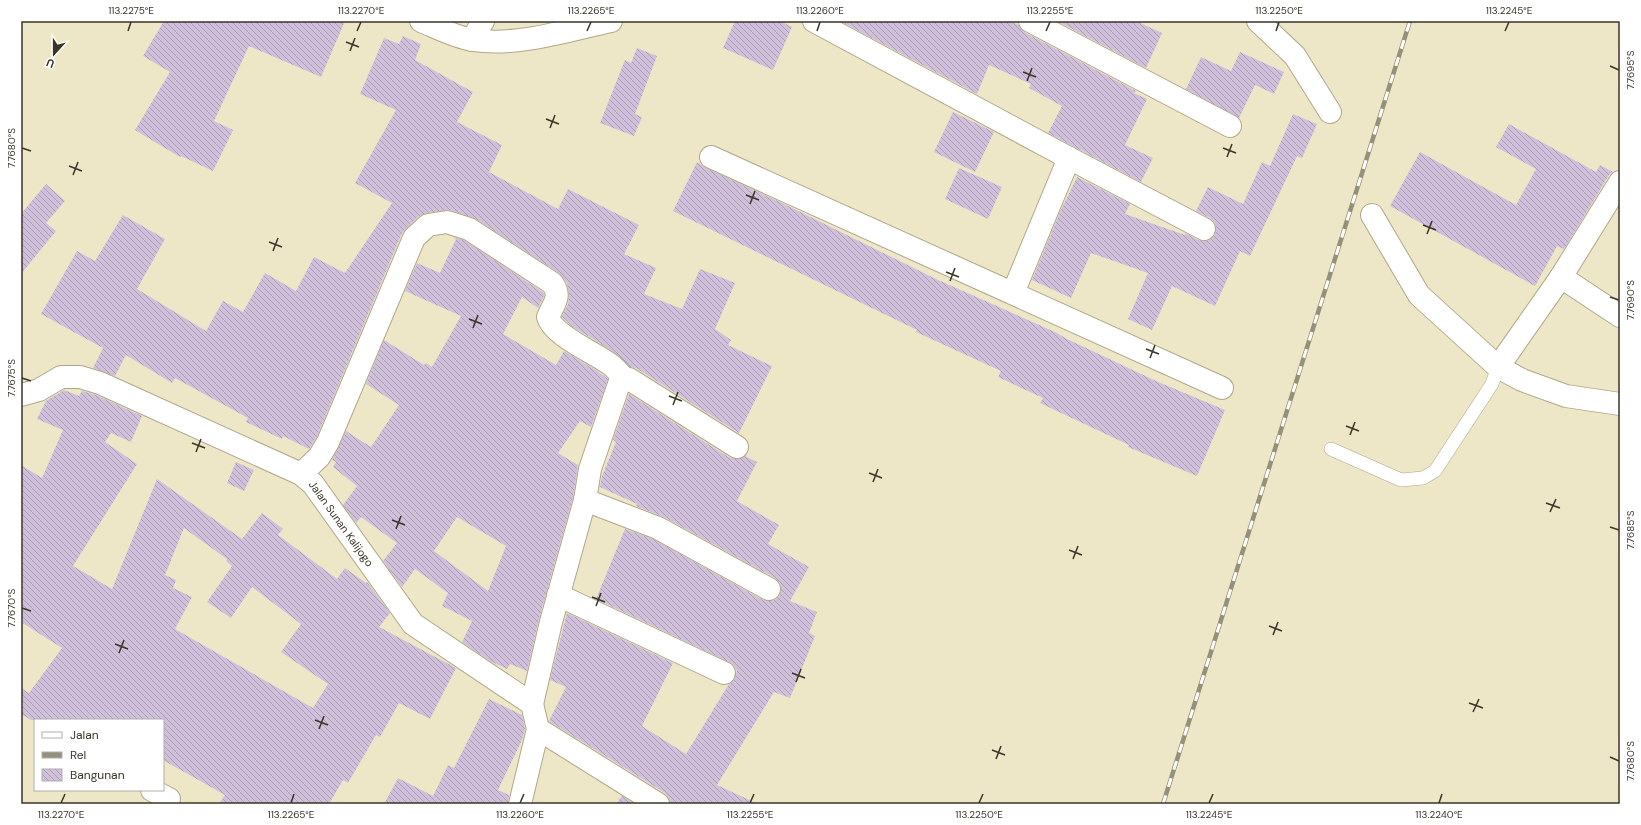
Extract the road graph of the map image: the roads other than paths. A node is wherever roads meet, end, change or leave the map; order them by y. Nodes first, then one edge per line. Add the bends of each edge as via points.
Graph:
1 (421, 21) edge
2 (483, 21) edge
3 (611, 21) edge
4 (814, 21) edge
5 (1030, 21) edge
6 (1258, 21) edge
7 (472, 40) junction
8 (1330, 112) dead end
9 (1230, 126) dead end
10 (711, 157) dead end
11 (1069, 158) junction
12 (1620, 182) edge
13 (1372, 215) dead end
14 (1204, 229) dead end
15 (1561, 277) junction
16 (1013, 293) junction
17 (1620, 316) edge
18 (1498, 368) junction
19 (624, 378) junction
20 (1222, 388) dead end
21 (21, 396) edge
22 (1620, 404) edge
23 (737, 447) dead end
24 (1331, 449) dead end
25 (301, 474) junction
26 (585, 500) junction
27 (769, 589) dead end
28 (558, 595) junction
29 (724, 673) dead end
30 (532, 704) junction
31 (538, 729) junction
32 (520, 804) edge
33 (658, 804) edge

1 - 7 street
2 - 7 street
3 - 7 street via 537,37 494,41
4 - 11 street
5 - 9 street
6 - 8 street via 1295,56
10 - 16 street
11 - 14 street
11 - 16 street
12 - 15 street
13 - 18 street via 1419,295
15 - 17 street
15 - 18 street
16 - 20 street
18 - 22 street via 1566,396
18 - 24 lane via 1492,384 1435,471 1423,478 1402,480
19 - 23 street
19 - 25 street via 610,365 574,343 550,322 548,317 558,296 552,283 469,229 447,222 428,225 414,238 328,442 319,457
19 - 26 street via 620,381 590,470
21 - 25 street, Jalan Sunan Kalijogo via 39,390 61,377 80,377
25 - 30 street, Jalan Sunan Kalijogo via 313,484 413,624
26 - 27 street via 658,528
26 - 28 street
28 - 29 street
28 - 30 street
30 - 31 street
31 - 32 street
31 - 33 street

